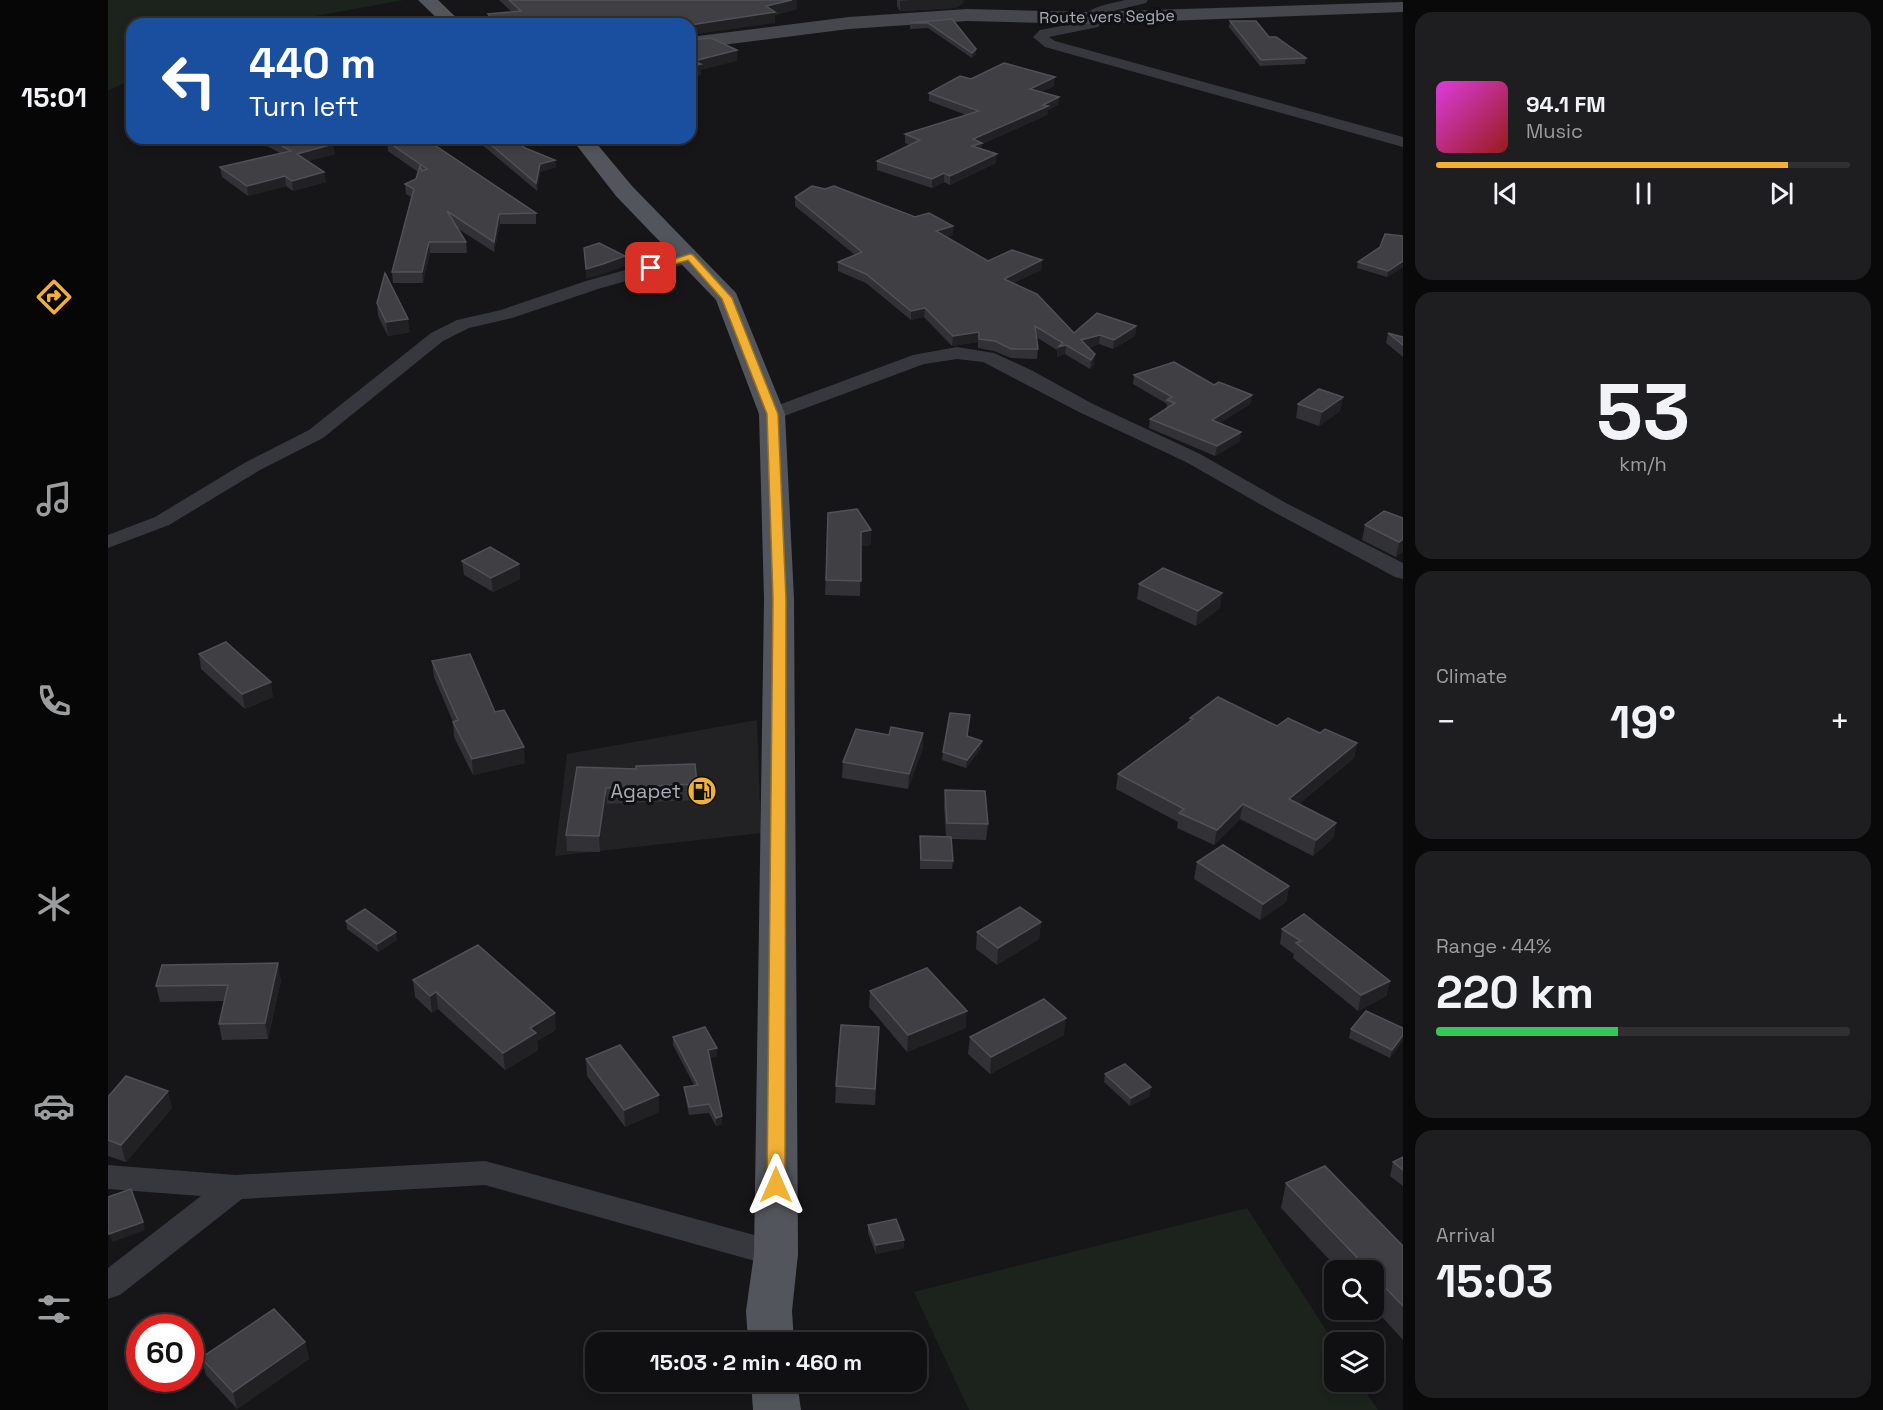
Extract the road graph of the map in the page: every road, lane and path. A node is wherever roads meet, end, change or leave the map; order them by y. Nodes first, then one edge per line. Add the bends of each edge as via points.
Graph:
1 (428, 0) edge
2 (1141, 0) edge
3 (1403, 7) edge
4 (448, 18) edge
5 (1087, 18) junction
6 (696, 42) edge
7 (1403, 142) edge
8 (586, 144) edge
9 (690, 257) junction
10 (772, 414) junction
11 (108, 542) edge
12 (1403, 572) edge
13 (108, 1177) edge
14 (236, 1187) junction
15 (776, 1254) junction
16 (108, 1286) edge
17 (770, 1332) edge
18 (775, 1392) edge
19 (777, 1410) edge

1 - 4 main road
2 - 5 street via 1100,10
3 - 5 main road, Route vers Segbe
5 - 6 main road, Route vers Segbe via 918,17
5 - 7 street via 1093,24 1040,37 1061,47
8 - 9 main road via 624,191
9 - 10 main road via 727,298
9 - 11 street via 463,324 437,337 316,434 253,466 162,521
10 - 12 street via 920,359 957,353 987,357 1193,458
10 - 15 main road via 779,599
13 - 14 street
14 - 15 street via 485,1173
14 - 16 street
15 - 17 main road
18 - 19 main road

